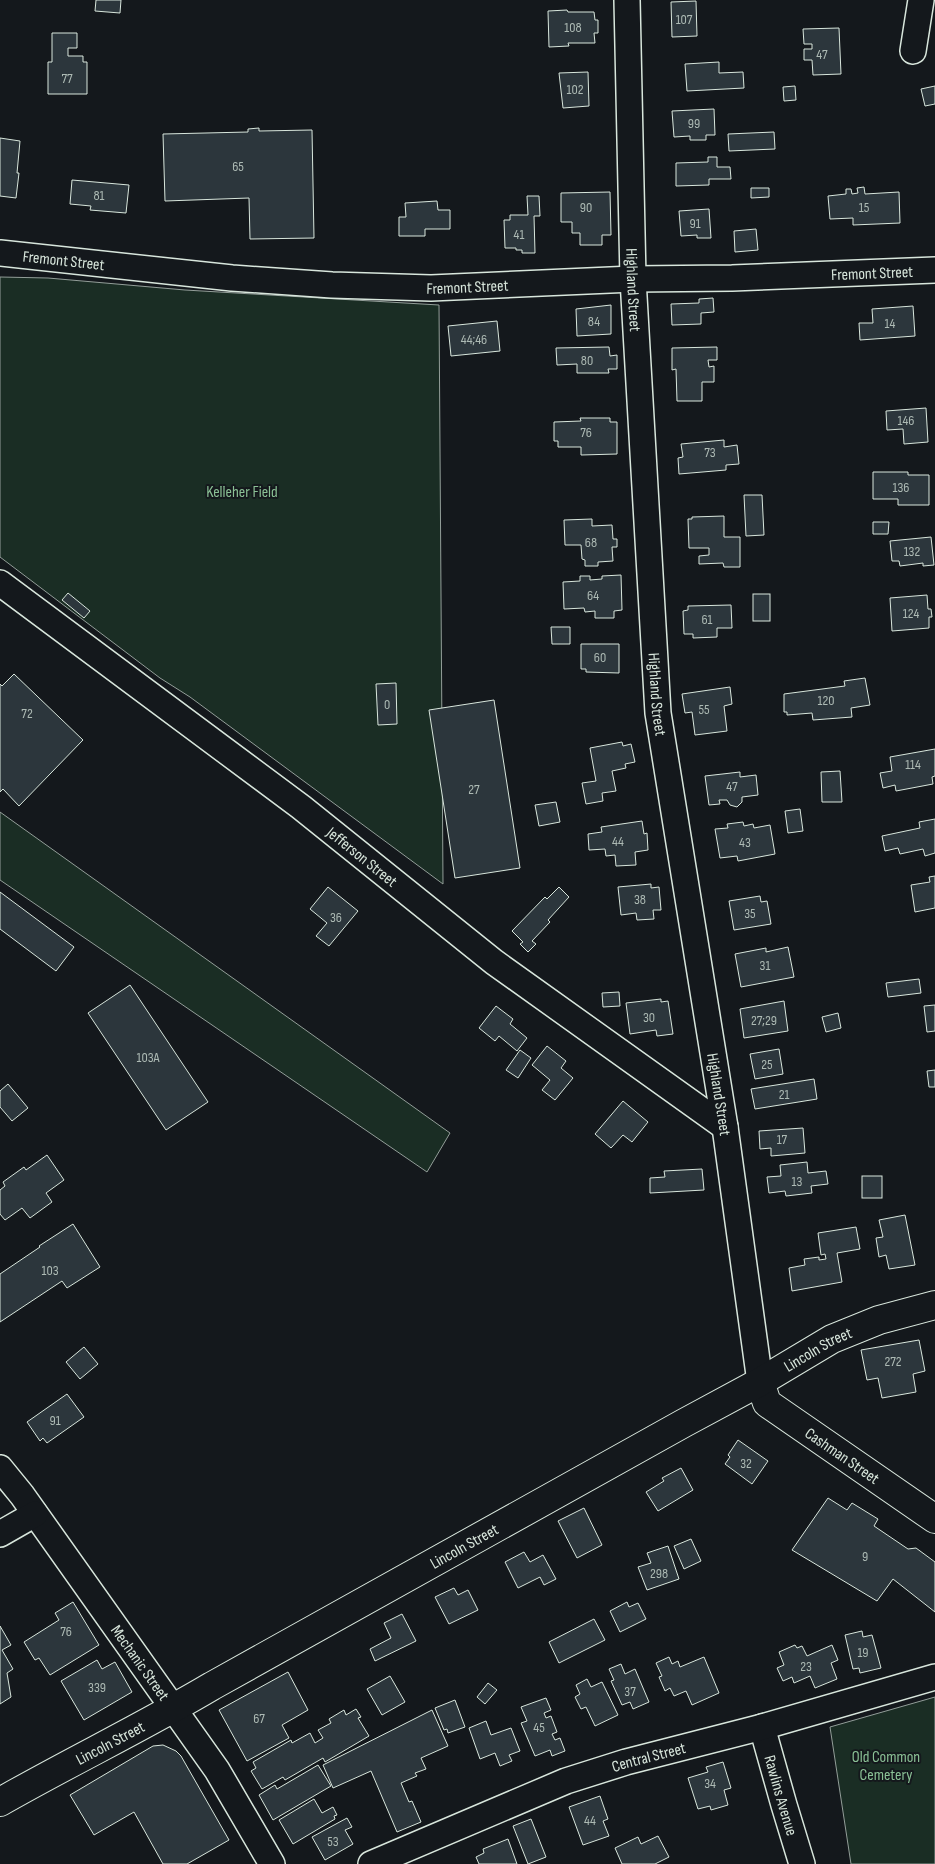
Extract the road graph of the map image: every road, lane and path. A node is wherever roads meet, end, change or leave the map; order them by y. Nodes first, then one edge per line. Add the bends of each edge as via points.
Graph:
1 (627, 0) edge
2 (922, 0) edge
3 (913, 51) dead end
4 (0, 253) edge
5 (935, 270) edge
6 (633, 279) junction
7 (0, 583) edge
8 (725, 1127) junction
9 (935, 1305) edge
10 (760, 1382) junction
11 (0, 1468) edge
12 (35, 1514) junction
13 (935, 1519) edge
14 (0, 1534) edge
15 (935, 1677) edge
16 (173, 1709) junction
17 (762, 1727) junction
18 (0, 1802) edge
19 (272, 1864) edge
20 (371, 1864) edge
21 (802, 1864) edge

1 - 6 street, Highland Street
2 - 3 street
4 - 6 street, Fremont Street via 232,278 332,285 431,288
5 - 6 street, Fremont Street
6 - 8 street, Highland Street via 658,713
7 - 8 street, Jefferson Street via 301,807 494,962
8 - 10 street, Highland Street
9 - 10 main road, Lincoln Street via 879,1320 832,1339
10 - 13 main road, Cashman Street via 767,1403
10 - 16 main road, Lincoln Street
11 - 12 street, Mechanic Street
12 - 14 street
12 - 16 street, Mechanic Street
15 - 17 street, Central Street
16 - 18 main road, Lincoln Street
16 - 19 street, Mechanic Street via 217,1770
17 - 20 street, Central Street via 626,1762 566,1782
17 - 21 street, Rawlins Avenue

